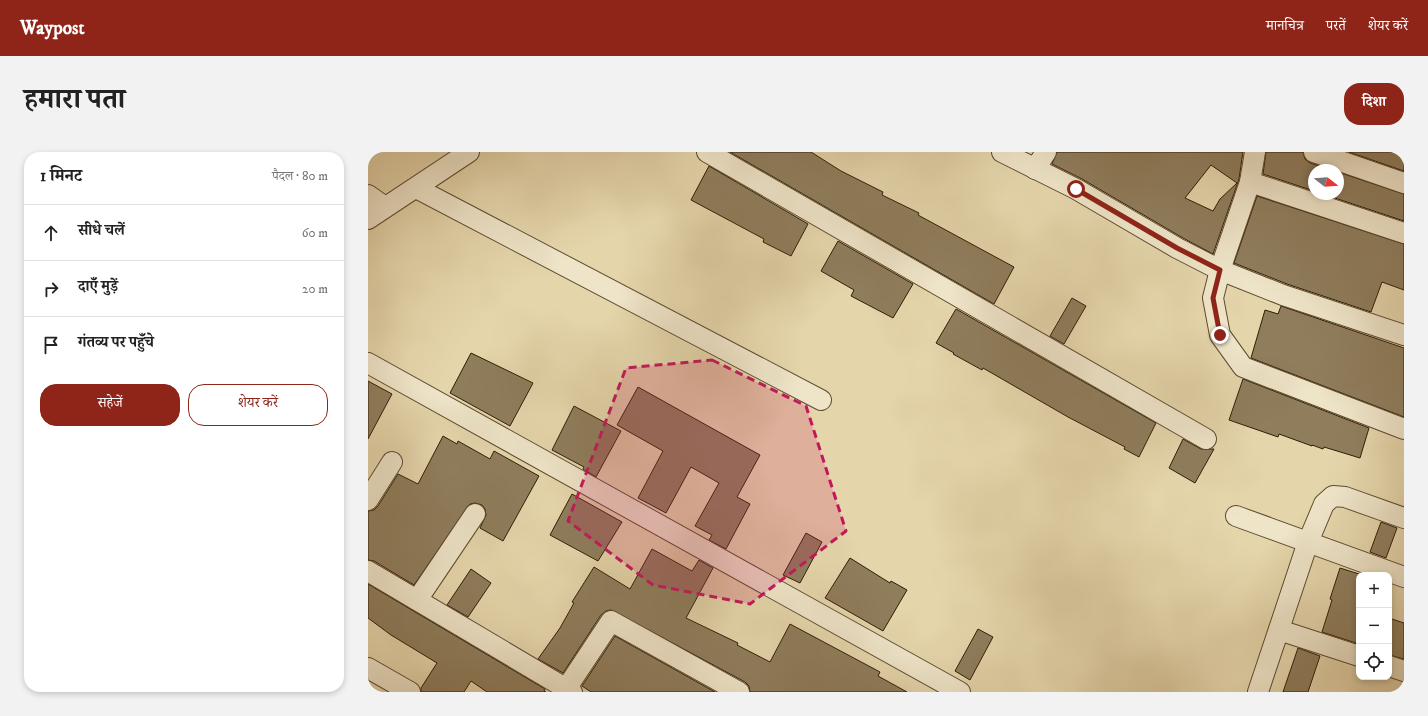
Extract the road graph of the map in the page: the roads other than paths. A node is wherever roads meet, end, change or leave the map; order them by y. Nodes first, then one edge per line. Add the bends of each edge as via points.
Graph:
1 (469, 152) edge
2 (707, 152) edge
3 (1002, 152) edge
4 (1046, 152) edge
5 (1256, 152) edge
6 (1314, 152) edge
7 (1035, 169) junction
8 (1250, 182) junction
9 (1404, 183) edge
10 (416, 188) junction
11 (368, 194) edge
12 (385, 208) junction
13 (368, 219) edge
14 (1404, 233) edge
15 (1220, 270) junction
16 (1404, 335) edge
17 (368, 363) edge
18 (821, 400) dead end
19 (1404, 429) edge
20 (1206, 439) dead end
21 (392, 462) dead end
22 (368, 500) edge
23 (475, 514) dead end
24 (1236, 516) dead end
25 (1404, 518) edge
26 (1308, 542) junction
27 (368, 571) edge
28 (1404, 577) edge
29 (417, 600) junction
30 (1279, 630) junction
31 (1356, 655) edge
32 (1392, 667) edge
33 (368, 668) edge
34 (1404, 671) edge
35 (569, 690) edge
36 (410, 692) edge
37 (739, 692) edge
38 (960, 692) edge
39 (1258, 692) edge

1 - 10 street
2 - 20 street
3 - 7 street
4 - 7 street
5 - 8 street
6 - 9 street
7 - 15 street
8 - 14 street
8 - 15 street
10 - 12 street
10 - 18 street
11 - 12 street
12 - 13 street
15 - 16 street via 1283,295
15 - 19 street via 1213,298 1220,335 1243,366
17 - 38 street
21 - 22 street
23 - 29 street
24 - 26 street
25 - 26 street via 1333,496 1324,504
26 - 28 street
26 - 30 street
27 - 29 street
29 - 35 street
30 - 31 street
30 - 39 street
32 - 34 street
33 - 36 street
35 - 37 street via 611,621

